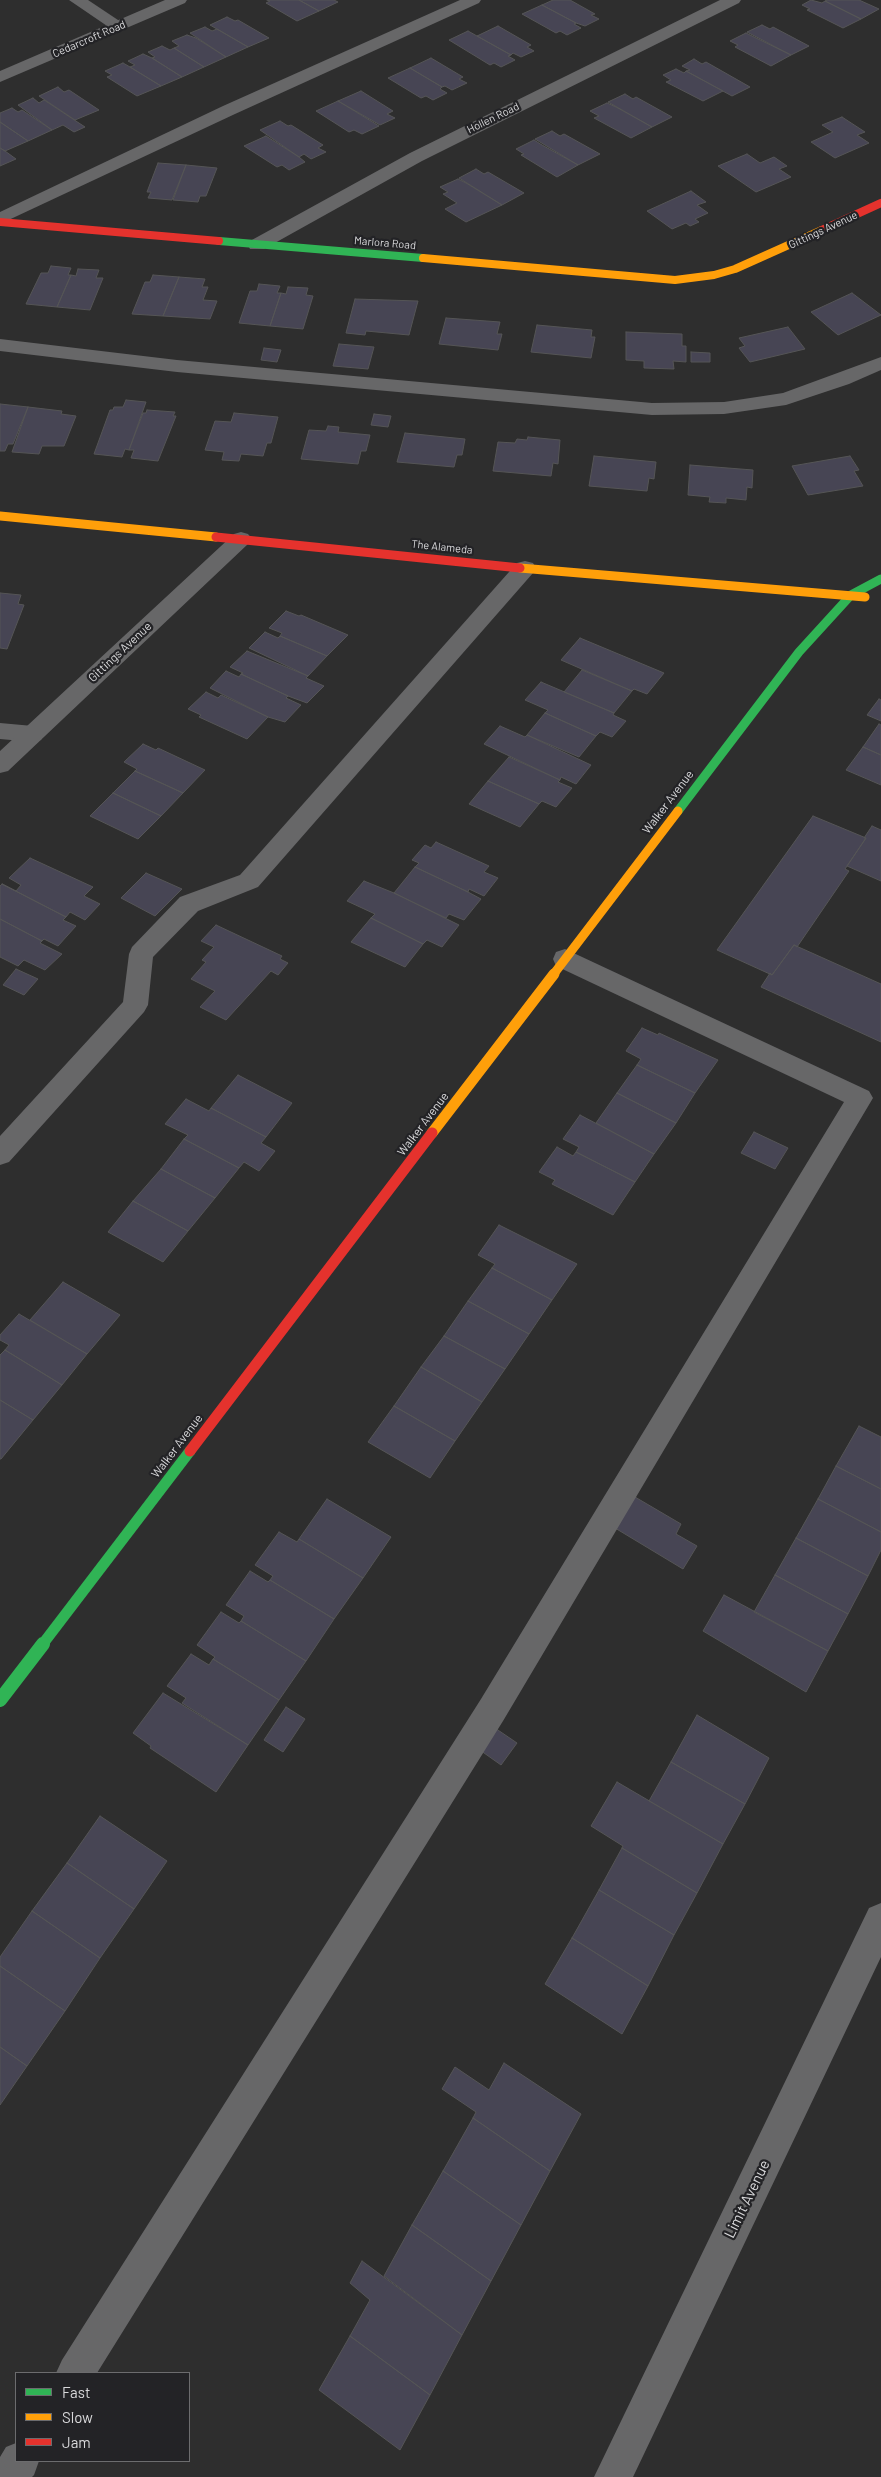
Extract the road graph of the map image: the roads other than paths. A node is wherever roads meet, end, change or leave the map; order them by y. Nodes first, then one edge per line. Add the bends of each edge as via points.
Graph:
1 (76, 0) edge
2 (179, 0) edge
3 (473, 0) edge
4 (733, 0) edge
5 (119, 26) junction
6 (0, 78) edge
7 (881, 203) edge
8 (0, 221) edge
9 (257, 245) junction
10 (765, 256) joint
11 (0, 345) edge
12 (881, 363) edge
13 (0, 516) edge
14 (241, 539) junction
15 (525, 568) junction
16 (881, 579) edge
17 (851, 595) junction
18 (874, 598) dead end
19 (0, 731) edge
20 (33, 734) junction
21 (0, 764) edge
22 (565, 958) junction
23 (0, 1154) edge
24 (0, 1700) edge
25 (881, 1920) edge
26 (76, 2372) edge
27 (19, 2462) edge
28 (10, 2477) edge
29 (613, 2477) edge

1 - 5 street
2 - 5 street, Cedarcroft Road
3 - 8 street via 229,110
4 - 9 street, Hollen Road via 416,157
5 - 6 street, Cedarcroft Road
7 - 10 street, Gittings Avenue
8 - 9 street, Marlora Road
9 - 10 street, Marlora Road via 675,280 714,275
11 - 12 street via 187,367 652,409 724,408 786,399
13 - 14 street, The Alameda
14 - 15 street, The Alameda
14 - 20 street, Gittings Avenue
15 - 17 street, The Alameda
15 - 23 street via 249,881 189,904 141,954 134,1005
16 - 17 street, Walker Avenue
17 - 18 street, The Alameda
17 - 22 street, Walker Avenue via 799,652
19 - 20 street
20 - 21 street, Gittings Avenue
22 - 24 street, Walker Avenue
22 - 26 street via 860,1098 492,1710
25 - 29 street, Limit Avenue
27 - 28 street

